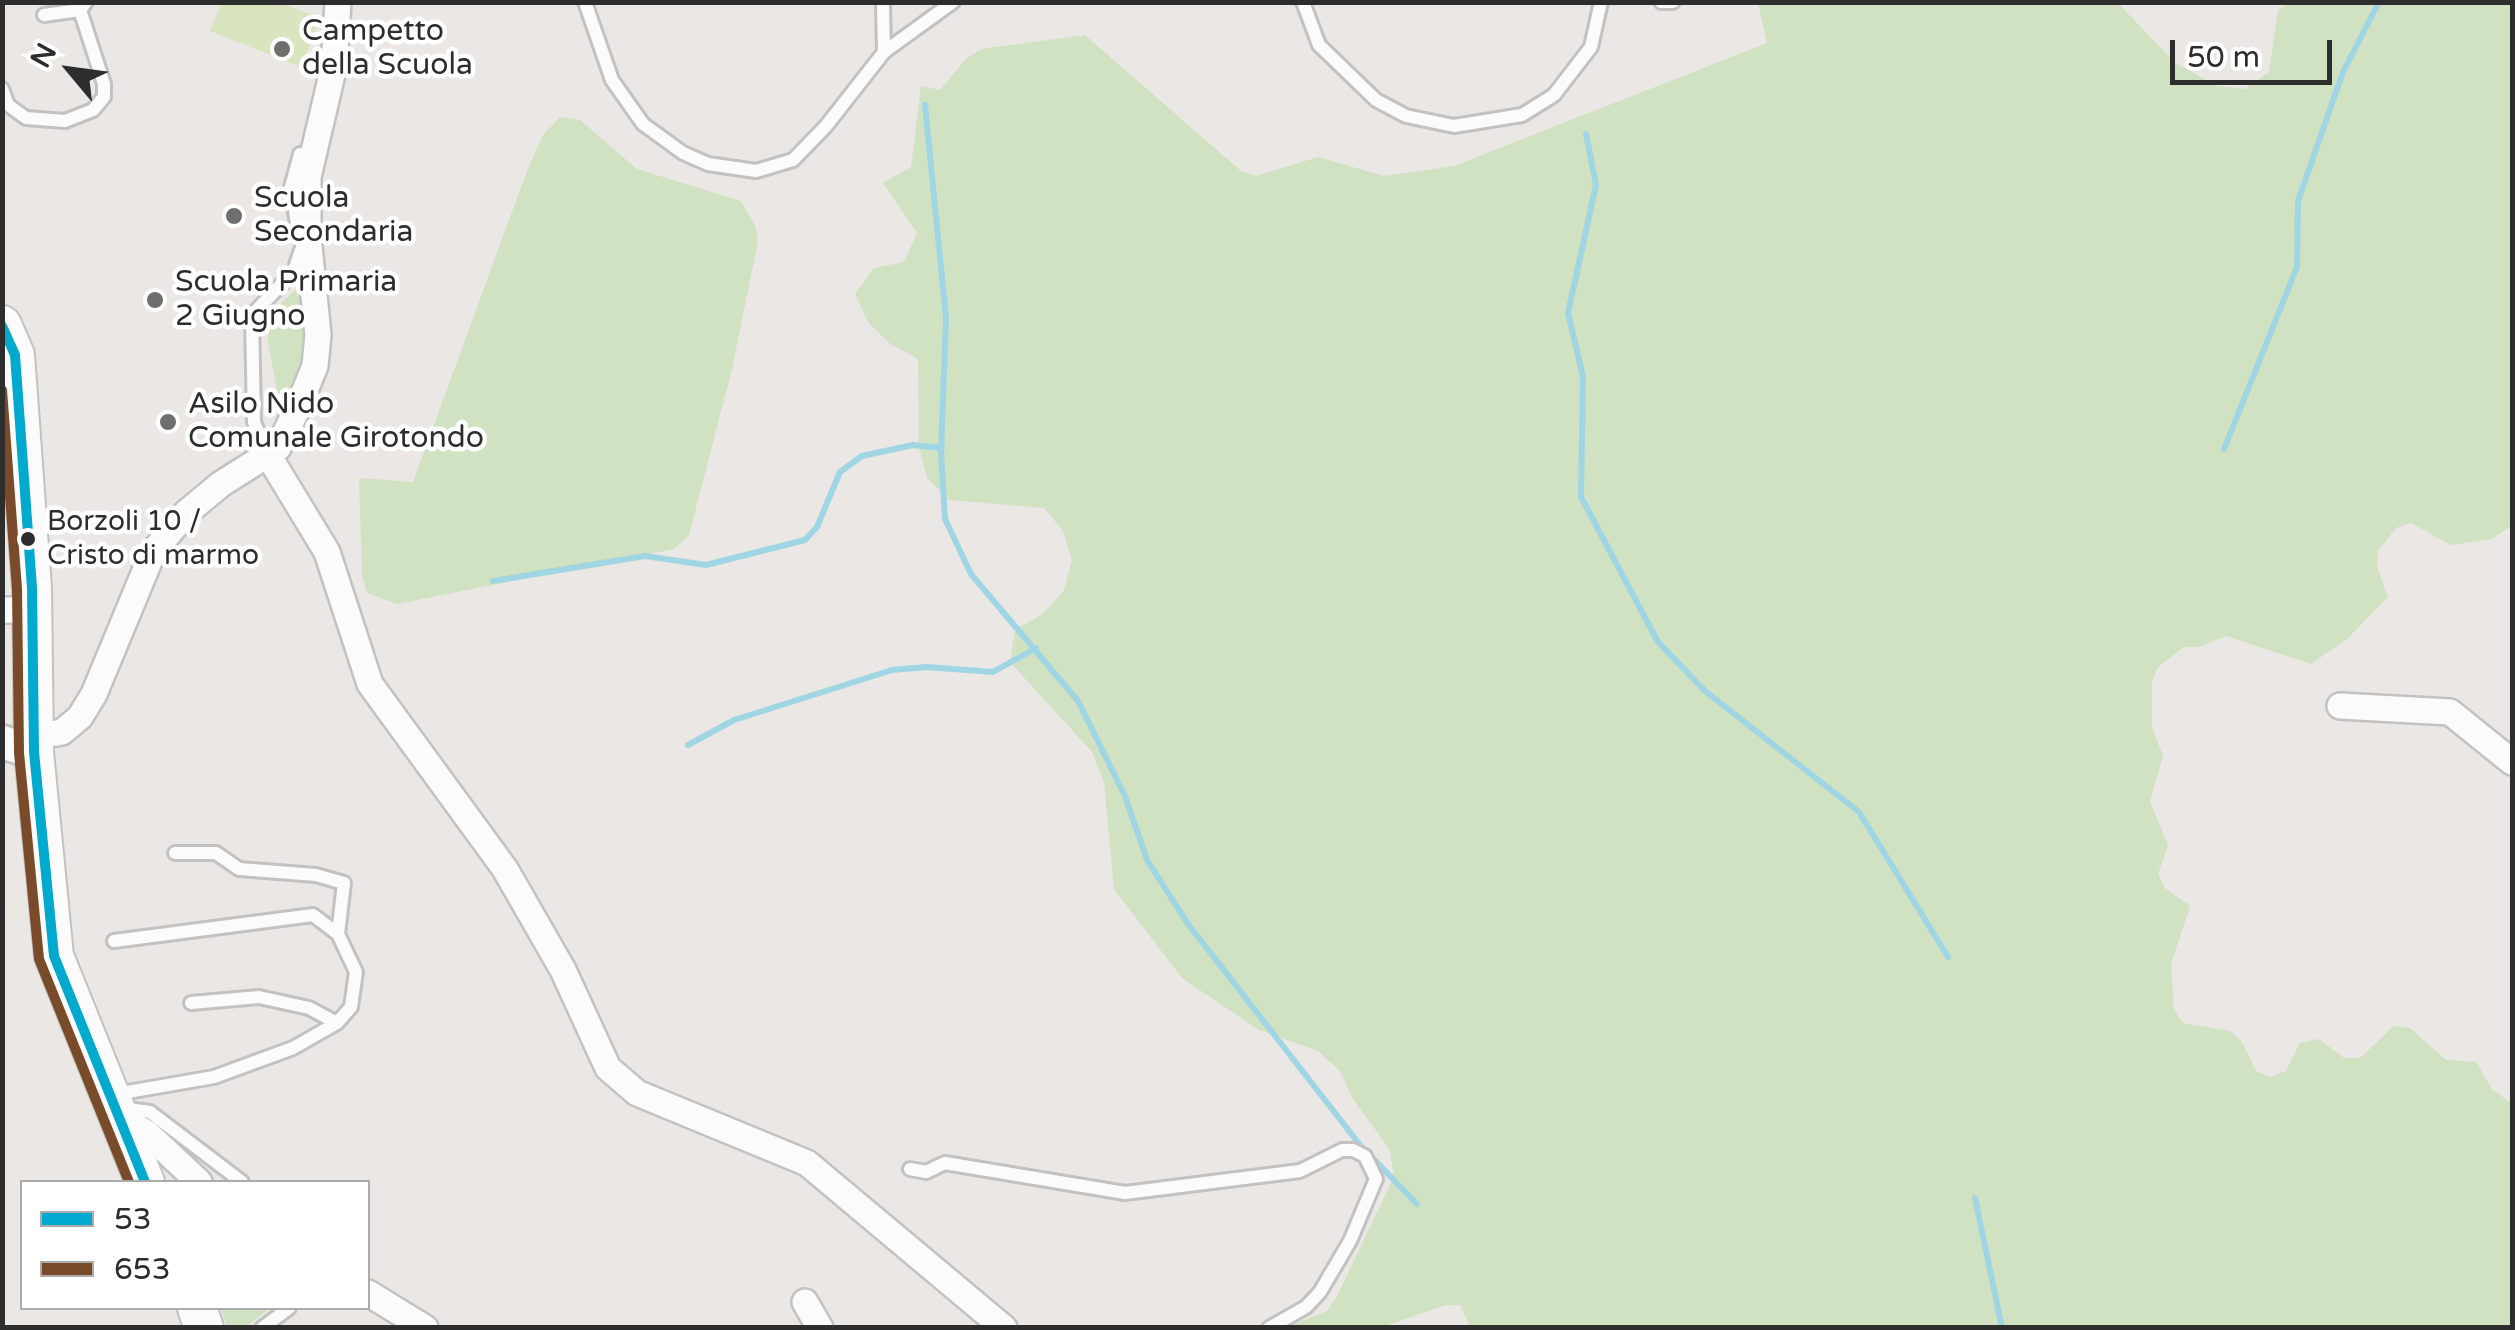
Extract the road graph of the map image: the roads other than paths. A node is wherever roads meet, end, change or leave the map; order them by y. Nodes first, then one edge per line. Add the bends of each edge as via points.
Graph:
1 (338, 2) edge
2 (586, 2) edge
3 (883, 2) edge
4 (953, 2) edge
5 (1302, 2) edge
6 (1601, 2) edge
7 (1661, 2) edge
8 (1672, 2) edge
9 (83, 6) edge
10 (44, 16) dead end
11 (884, 52) junction
12 (2, 89) edge
13 (300, 154) dead end
14 (2, 324) edge
15 (268, 455) junction
16 (18, 610) edge
17 (2340, 706) dead end
18 (23, 744) edge
19 (2512, 762) edge
20 (176, 853) dead end
21 (338, 934) junction
22 (114, 941) dead end
23 (190, 1002) dead end
24 (336, 1023) junction
25 (114, 1107) junction
26 (910, 1169) dead end
27 (144, 1180) edge
28 (197, 1180) edge
29 (239, 1180) edge
30 (370, 1294) edge
31 (806, 1302) dead end
32 (286, 1310) edge
33 (262, 1328) edge
34 (425, 1328) edge
35 (820, 1328) edge
36 (1004, 1328) edge
37 (1269, 1328) edge

1 - 15 street via 334,66 308,178 315,366 278,448
2 - 11 lane via 612,80 643,124 683,153 732,170 792,160
3 - 11 lane
4 - 11 lane
5 - 6 lane via 1318,45 1376,100 1406,116 1454,126 1522,115 1554,95 1592,47
7 - 8 lane
9 - 10 lane
9 - 12 lane via 104,84 104,97 93,110 65,121 26,118 8,105
13 - 15 lane via 290,187 302,256 252,315 254,422
14 - 16 main road via 15,355
15 - 18 street via 186,514 153,552 80,717 56,734
15 - 36 street via 327,552 370,684 505,869 563,970 608,1068 637,1093 806,1163
16 - 18 main road
17 - 19 street via 2450,712
18 - 25 main road via 54,956
20 - 21 lane via 216,853 239,869 344,883
21 - 22 lane via 313,916
21 - 24 lane via 356,972 351,1006
23 - 24 lane via 259,997 308,1008
24 - 25 lane via 293,1048
25 - 27 main road
25 - 28 street
25 - 29 lane via 150,1112
26 - 37 lane via 926,1172 945,1163 1125,1193 1300,1172 1342,1150 1365,1156 1376,1180 1350,1241 1320,1292
30 - 34 street
31 - 35 street
32 - 33 lane

